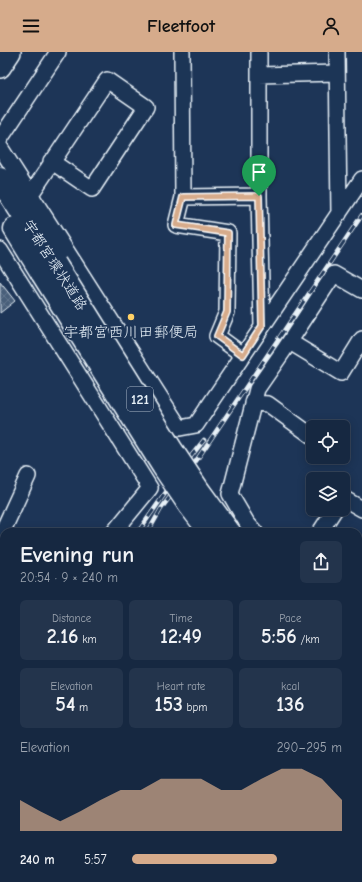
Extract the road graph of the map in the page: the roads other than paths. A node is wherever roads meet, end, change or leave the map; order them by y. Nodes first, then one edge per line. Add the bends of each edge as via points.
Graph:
1 (10, 52) edge
2 (58, 52) edge
3 (182, 52) edge
4 (259, 52) edge
5 (337, 52) edge
6 (0, 67) edge
7 (337, 73) junction
8 (259, 75) junction
9 (0, 139) edge
10 (0, 147) edge
11 (51, 161) junction
12 (0, 179) edge
13 (362, 179) edge
14 (31, 194) junction
15 (259, 196) junction
16 (183, 197) junction
17 (0, 205) edge
18 (339, 214) junction
19 (0, 250) edge
20 (48, 268) junction
21 (362, 290) edge
22 (262, 326) junction
23 (362, 339) edge
24 (290, 342) junction
25 (243, 355) junction
26 (253, 403) junction
27 (306, 432) edge
28 (28, 476) dead end
29 (350, 502) edge
30 (362, 509) edge
31 (330, 516) edge
32 (4, 528) edge
33 (117, 528) edge
34 (207, 528) edge
35 (227, 528) edge
36 (251, 528) edge
37 (323, 528) edge

1 - 6 street
2 - 9 street
3 - 16 street
4 - 8 street
5 - 7 street
7 - 8 street
7 - 18 street
8 - 15 street
10 - 14 street
11 - 11 street via 107,80 146,107 92,189
11 - 14 street
12 - 20 highway, 宇都宮環状道路 / 121
13 - 18 street
14 - 25 street via 180,428 196,425
15 - 16 street
15 - 22 street
16 - 25 street via 176,225 228,233 227,312 217,336
17 - 20 highway, 宇都宮環状道路 / 121
18 - 22 street
19 - 33 street via 150,488
20 - 34 highway, 宇都宮環状道路 / 121, bridge via 163,466
20 - 35 highway, 宇都宮環状道路 / 121, bridge via 198,490
21 - 24 street via 334,274
22 - 25 street
23 - 24 street via 341,373
24 - 26 street via 257,389
26 - 27 street via 268,404
26 - 36 street via 230,494
28 - 32 street
29 - 30 street
31 - 37 street

